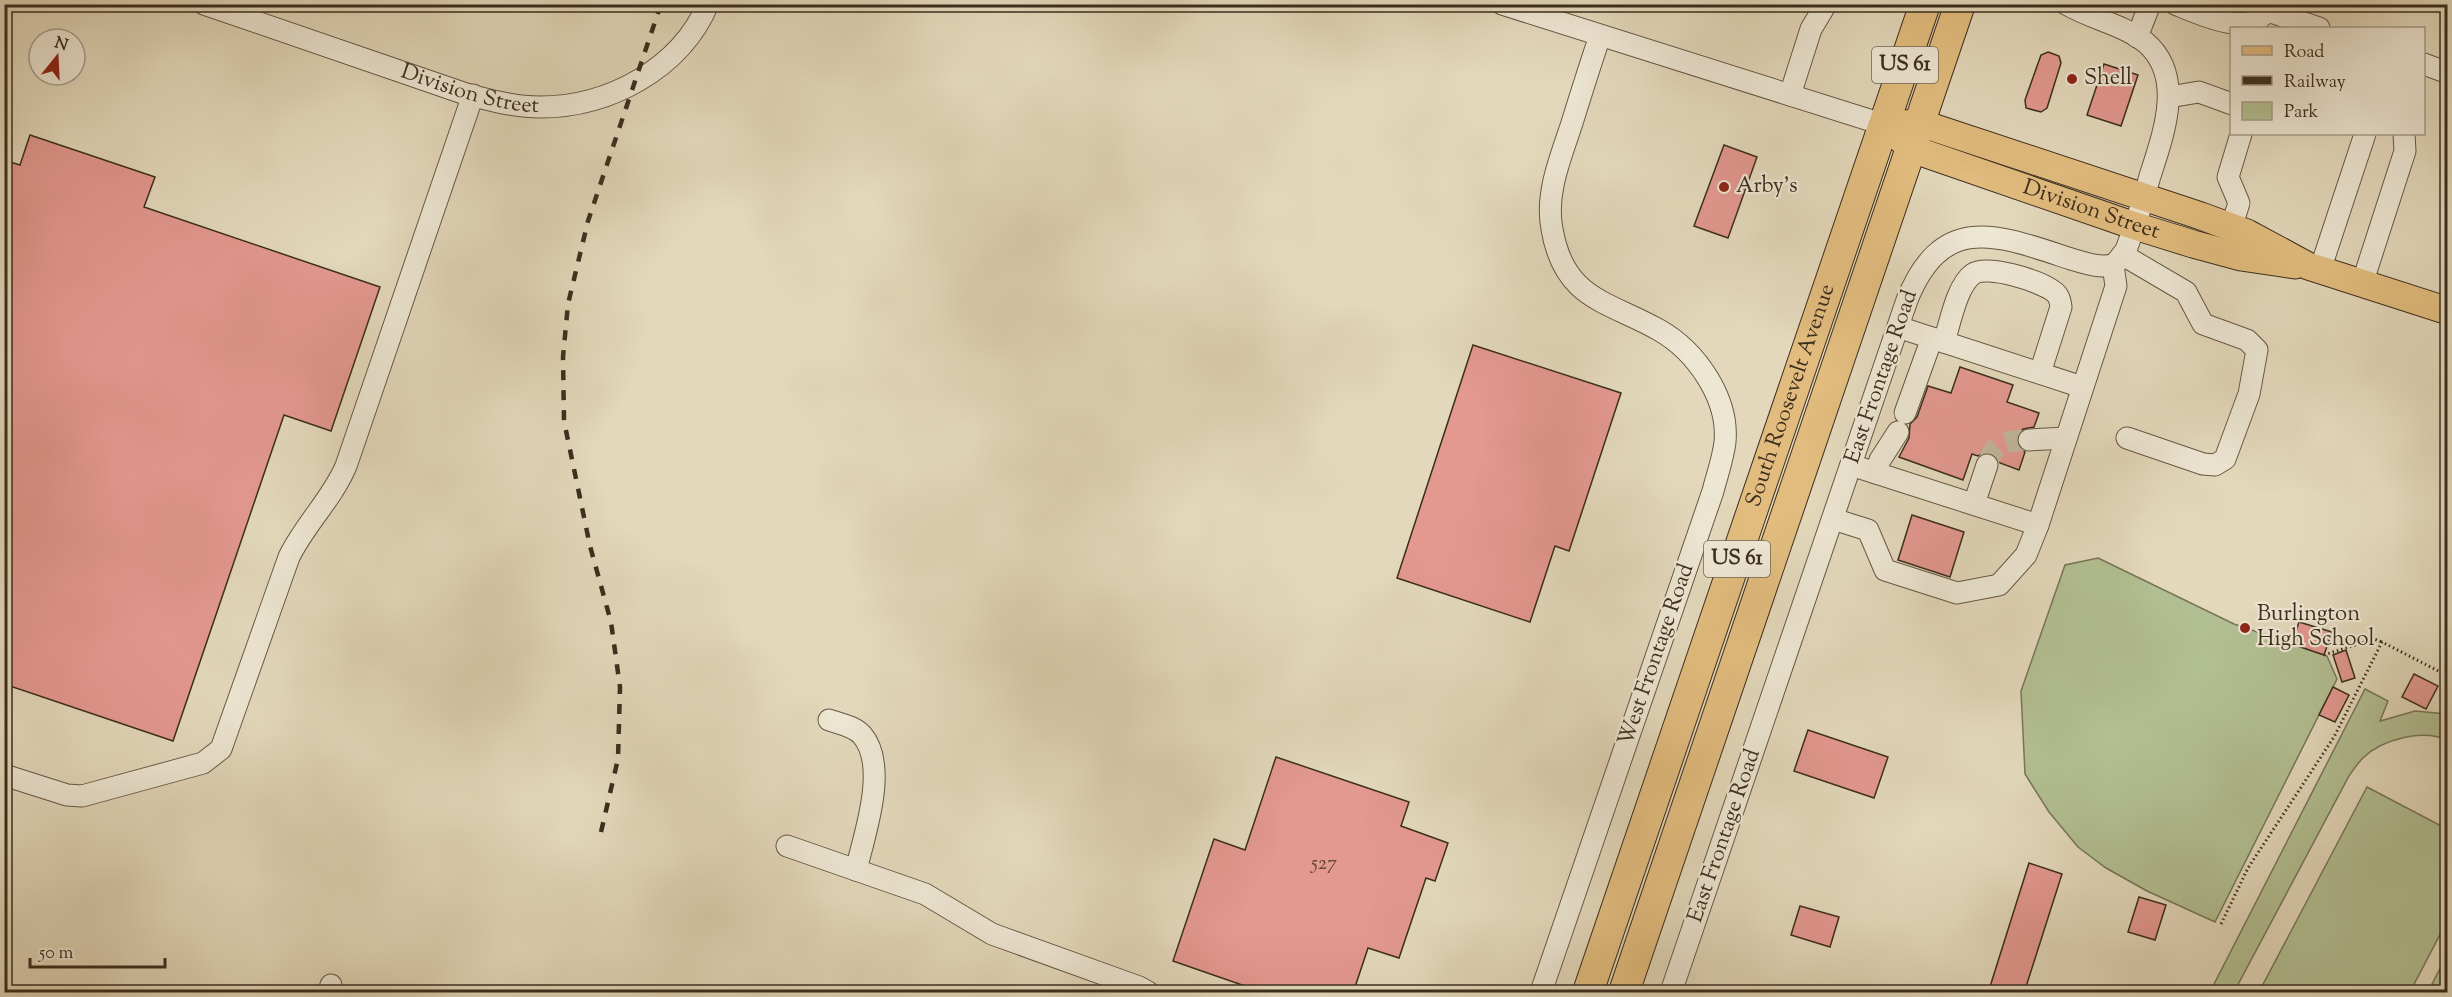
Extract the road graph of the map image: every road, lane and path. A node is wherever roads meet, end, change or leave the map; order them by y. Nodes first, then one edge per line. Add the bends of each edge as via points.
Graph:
1 (204, 4) edge
2 (708, 4) edge
3 (1502, 4) edge
4 (1826, 4) edge
5 (1925, 4) edge
6 (1960, 4) edge
7 (2066, 4) edge
8 (2150, 4) edge
9 (2175, 4) edge
10 (2269, 8) edge
11 (2316, 27) edge
12 (1600, 36) junction
13 (2137, 37) junction
14 (2425, 64) edge
15 (2448, 73) edge
16 (473, 95) junction
17 (1790, 95) junction
18 (2169, 97) junction
19 (2230, 103) edge
20 (1885, 125) junction
21 (2241, 135) edge
22 (2366, 135) edge
23 (2404, 135) edge
24 (1916, 136) junction
25 (2144, 196) junction
26 (2135, 226) junction
27 (2231, 228) junction
28 (2118, 260) junction
29 (2314, 268) junction
30 (2362, 284) junction
31 (2448, 311) edge
32 (1898, 327) junction
33 (1938, 340) junction
34 (2040, 373) junction
35 (2082, 387) junction
36 (2066, 438) junction
37 (2127, 438) dead end
38 (2029, 440) tunnel mouth
39 (1851, 465) junction
40 (1987, 465) tunnel mouth
41 (1876, 473) junction
42 (1974, 504) junction
43 (1833, 519) junction
44 (2038, 525) junction
45 (2382, 642) junction
46 (2324, 655) dead end
47 (2448, 676) edge
48 (829, 720) dead end
49 (4, 775) edge
50 (787, 846) dead end
51 (856, 870) junction
52 (2221, 924) dead end
53 (1148, 993) edge
54 (1541, 993) edge
55 (1588, 993) edge
56 (1624, 993) edge
57 (1671, 993) edge

1 - 16 street, Division Street
2 - 16 street, Division Street via 696,28 672,57 616,92 578,104 540,107 503,104
3 - 12 street, Division Street
4 - 17 street via 1811,29
5 - 20 highway, South Roosevelt Avenue / US 61
6 - 24 highway, South Roosevelt Avenue / US 61
7 - 13 street
8 - 13 street
9 - 10 street via 2230,24 2252,22
10 - 11 street
12 - 17 street, Division Street
12 - 54 street, West Frontage Road via 1555,177 1550,210 1556,245 1572,278 1584,291 1670,336 1693,357 1718,402 1725,442 1713,491
13 - 18 street via 2156,56
14 - 15 street
16 - 49 street via 346,466 335,489 289,556 221,749 203,763 82,796
17 - 20 street, Division Street
18 - 19 street via 2199,92
18 - 25 street via 2166,126
20 - 24 main road, Division Street
20 - 55 highway, South Roosevelt Avenue / US 61
21 - 27 street via 2228,177 2239,203
22 - 29 street
23 - 30 street via 2405,151
24 - 25 main road, Division Street
24 - 26 main road, Division Street
24 - 56 highway, South Roosevelt Avenue / US 61
25 - 26 street
25 - 27 main road, Division Street
26 - 28 street
26 - 29 main road, Division Street via 2241,257
27 - 29 main road, Division Street
28 - 32 street, East Frontage Road via 2102,266 1997,237 1961,240 1935,253 1923,266
28 - 35 street via 2116,286
28 - 37 street via 2186,292 2203,324 2247,340 2257,350 2249,394 2225,459 2215,465 2204,464
29 - 30 main road, Division Street
30 - 31 main road, Division Street
32 - 33 street
32 - 39 street, East Frontage Road
33 - 34 street
33 - 34 street via 1963,285 1974,273 1986,270 2016,277 2051,289 2059,296 2061,307
33 - 41 street
34 - 35 street
35 - 36 street
36 - 38 street
36 - 44 street
39 - 41 street
39 - 43 street, East Frontage Road
40 - 42 street
41 - 42 street
42 - 44 street
43 - 44 street via 1868,530 1886,570 1958,593 1999,585 2026,555
43 - 57 street, East Frontage Road
45 - 46 path via 2374,639
45 - 47 path
45 - 52 path via 2334,737 2248,868
48 - 51 street via 862,735 873,763 872,805
50 - 51 street
51 - 53 street via 925,894 992,934

